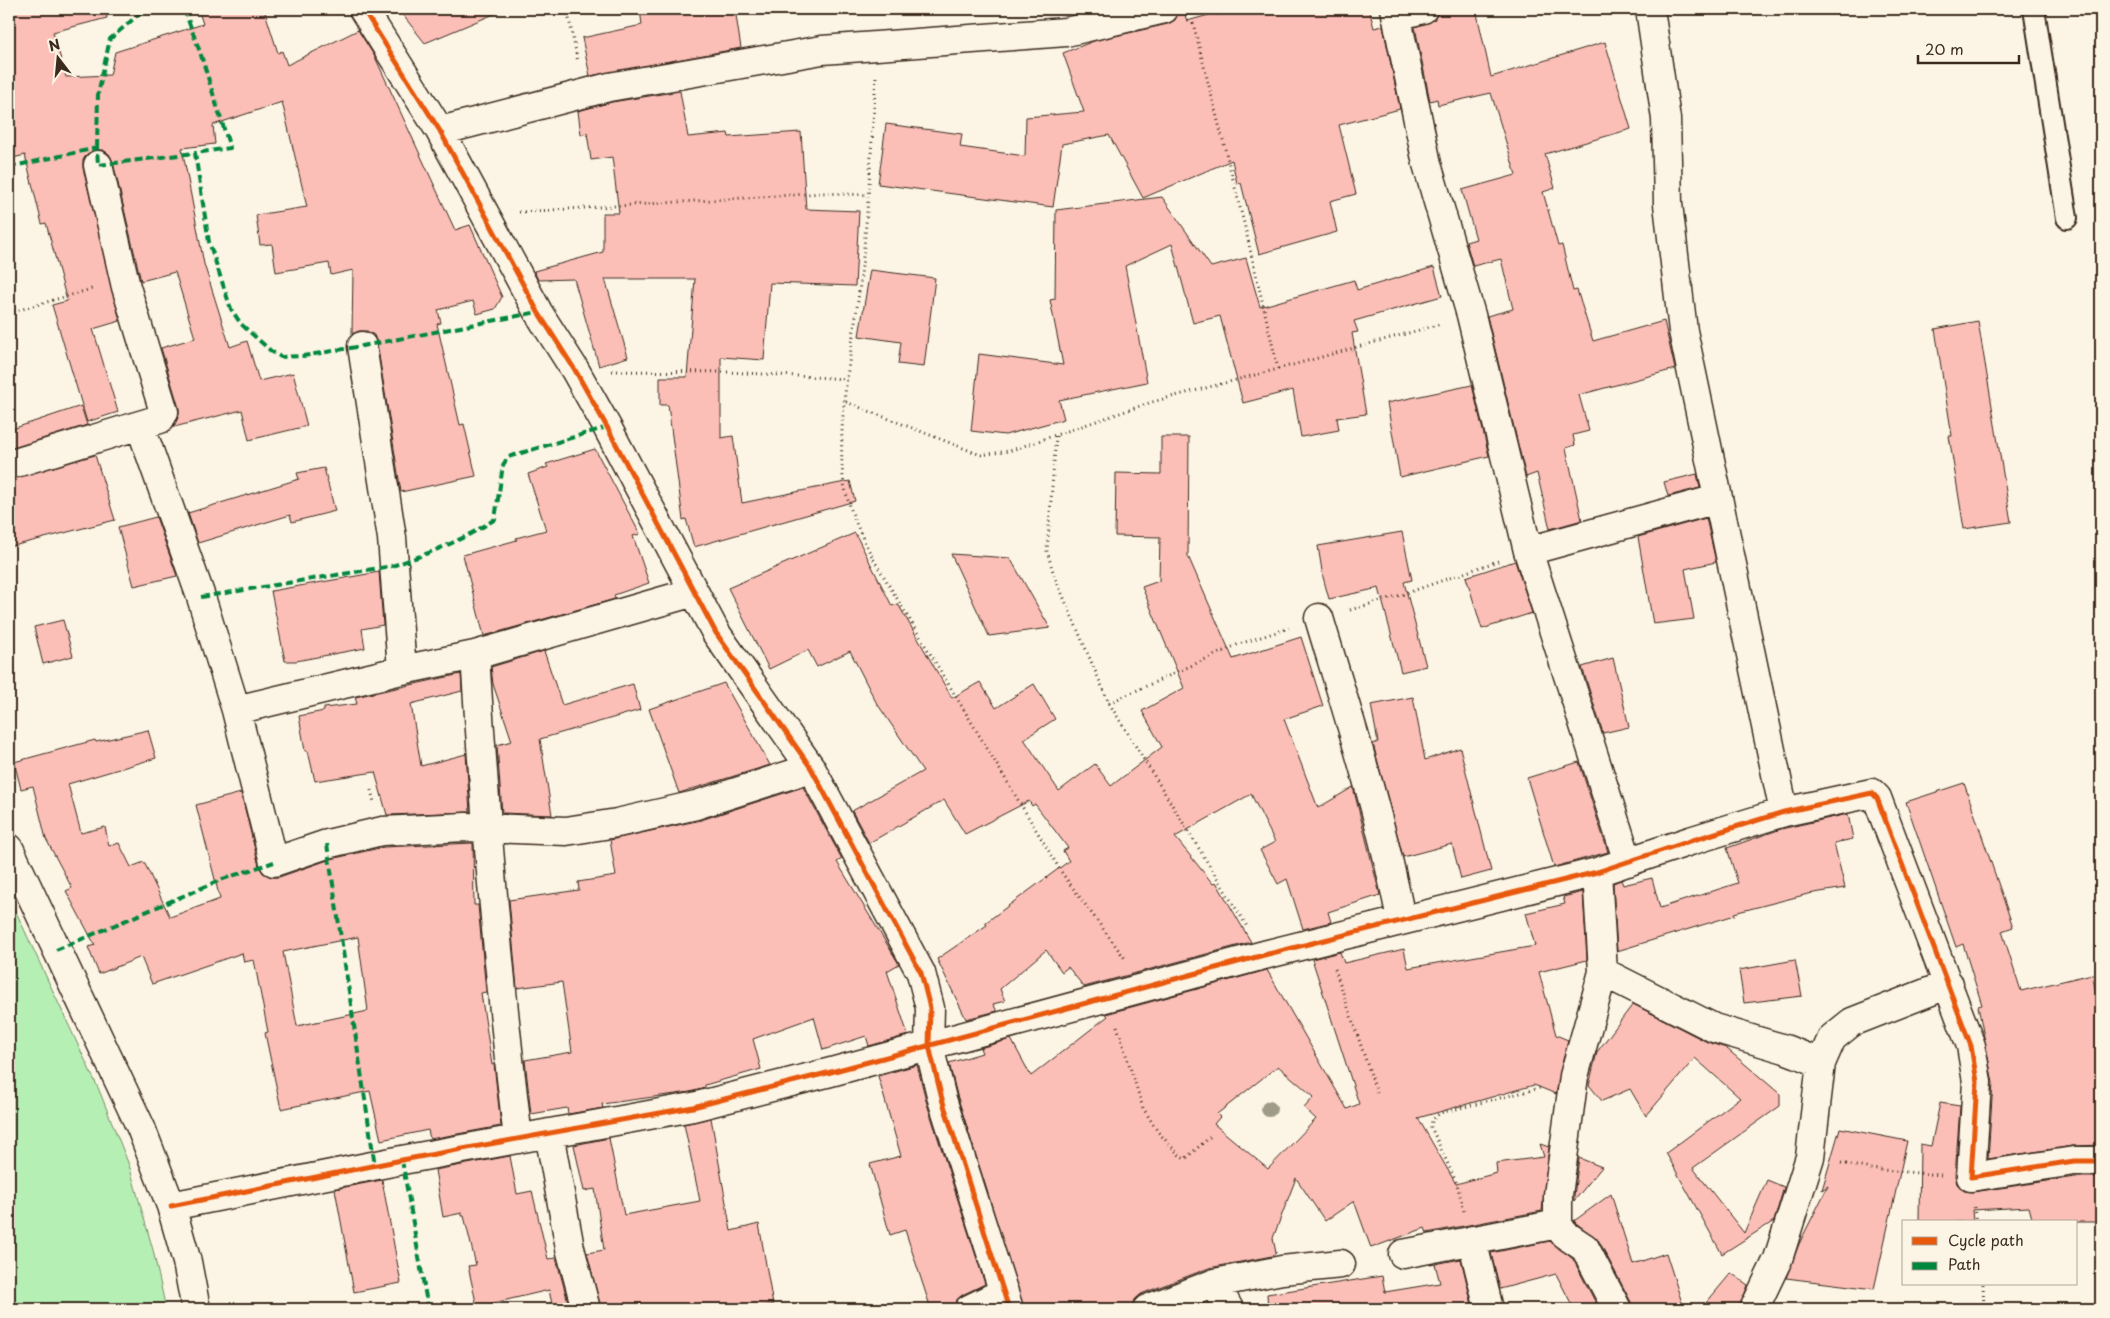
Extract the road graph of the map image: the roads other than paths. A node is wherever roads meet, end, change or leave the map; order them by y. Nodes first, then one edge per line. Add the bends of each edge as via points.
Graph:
1 (363, 9) edge
2 (1164, 9) edge
3 (1423, 9) edge
4 (1650, 9) edge
5 (2034, 9) edge
6 (1396, 12) edge
7 (440, 131) junction
8 (98, 165) dead end
9 (2067, 218) dead end
10 (362, 346) dead end
11 (140, 424) junction
12 (9, 466) edge
13 (1717, 499) junction
14 (1528, 551) junction
15 (694, 592) junction
16 (1319, 618) dead end
17 (475, 655) junction
18 (402, 670) junction
19 (236, 710) junction
20 (811, 768) junction
21 (1784, 812) junction
22 (486, 828) junction
23 (9, 848) edge
24 (1628, 862) junction
25 (1597, 872) junction
26 (1401, 919) junction
27 (1603, 972) junction
28 (1949, 984) junction
29 (929, 1046) junction
30 (1821, 1063) junction
31 (549, 1133) junction
32 (518, 1139) junction
33 (2101, 1162) edge
34 (170, 1206) junction
35 (1558, 1224) junction
36 (1472, 1240) junction
37 (1403, 1254) dead end
38 (1341, 1264) dead end
39 (1215, 1283) junction
40 (1006, 1301) edge
41 (196, 1309) edge
42 (586, 1309) edge
43 (968, 1309) edge
44 (1147, 1309) edge
45 (1229, 1309) edge
46 (1489, 1309) edge
47 (1617, 1309) edge
48 (1754, 1309) edge

1 - 7 street
2 - 7 street via 1066,32 822,50 584,93
3 - 6 street
4 - 13 street via 1666,118 1668,204 1678,296
5 - 9 lane
6 - 14 street via 1427,164 1470,316
7 - 15 street via 538,312 575,370
8 - 11 street via 125,279 164,412 160,419
10 - 18 street via 392,538
11 - 12 street
11 - 19 street via 201,597
13 - 14 street
13 - 21 street
14 - 24 street
15 - 17 street
15 - 20 street via 716,633
16 - 26 street via 1375,804
17 - 18 street
17 - 22 street
18 - 19 street
19 - 22 street via 274,862 382,831
20 - 22 street via 696,805 617,823 566,831
20 - 29 street via 921,973 930,1008
21 - 24 street
21 - 28 street via 1867,793 1877,798
22 - 32 street
23 - 34 street via 141,1128
24 - 25 street
25 - 26 street
25 - 27 street
26 - 29 street
27 - 30 street via 1714,1028
27 - 35 street via 1574,1076 1558,1195
28 - 30 street via 1852,1022 1832,1038
28 - 33 street via 1970,1046 1977,1082 1971,1177 2074,1161
29 - 31 street via 693,1107
29 - 40 street via 942,1099
30 - 48 street via 1810,1158 1778,1259
31 - 32 street
31 - 42 street via 570,1248
32 - 34 street
34 - 41 street via 187,1262
35 - 36 street
35 - 47 street via 1564,1234 1585,1248
36 - 37 street
36 - 46 street
38 - 39 street via 1282,1270
39 - 44 street
39 - 45 street
40 - 43 street

